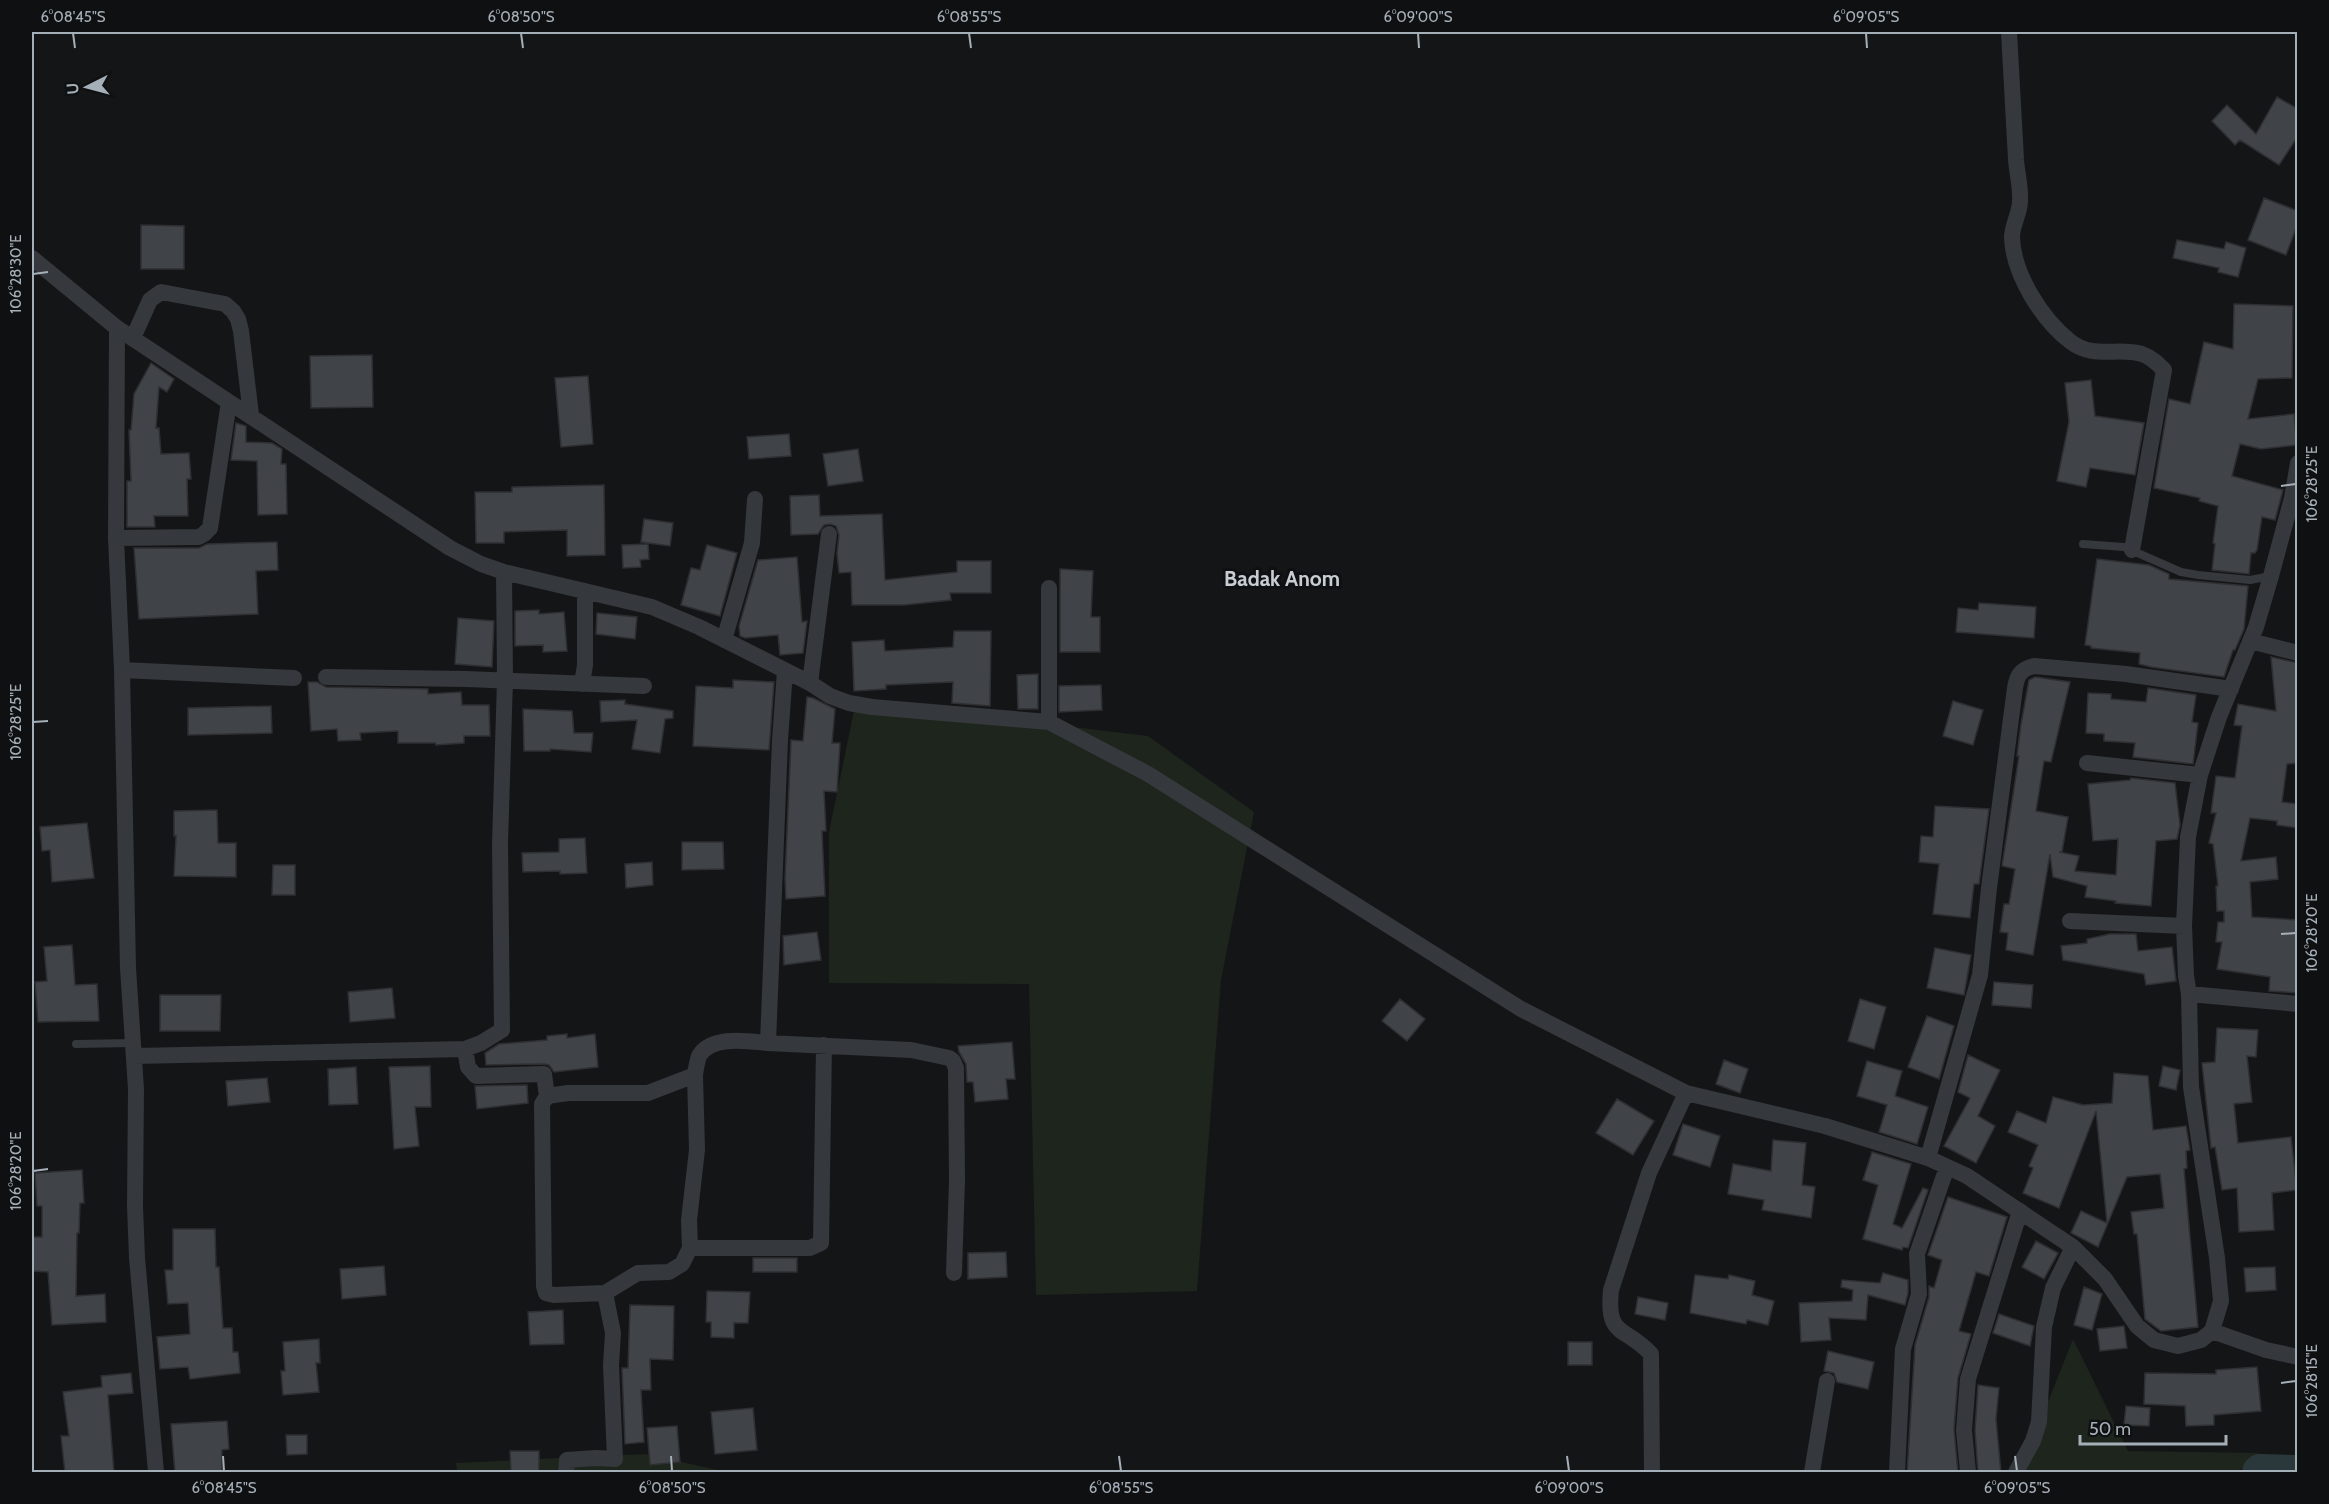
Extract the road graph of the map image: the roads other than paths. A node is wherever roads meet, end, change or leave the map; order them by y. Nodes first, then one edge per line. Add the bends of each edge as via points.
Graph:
1 (2009, 32) edge
2 (32, 258) edge
3 (117, 328) junction
4 (133, 338) junction
5 (230, 402) junction
6 (251, 416) junction
7 (2298, 463) edge
8 (755, 499) dead end
9 (829, 534) dead end
10 (116, 538) junction
11 (2083, 544) dead end
12 (2132, 550) junction
13 (504, 572) junction
14 (2271, 576) junction
15 (1049, 588) dead end
16 (585, 592) junction
17 (724, 640) junction
18 (2250, 641) junction
19 (2298, 653) edge
20 (122, 670) junction
21 (785, 671) junction
22 (326, 677) dead end
23 (294, 678) dead end
24 (505, 680) junction
25 (810, 683) junction
26 (582, 684) junction
27 (644, 686) dead end
28 (2231, 689) junction
29 (1049, 722) junction
30 (2087, 763) dead end
31 (2200, 775) junction
32 (2070, 921) dead end
33 (2184, 926) junction
34 (2189, 994) junction
35 (2298, 1004) edge
36 (768, 1043) junction
37 (76, 1044) dead end
38 (824, 1045) junction
39 (133, 1049) junction
40 (465, 1049) junction
41 (694, 1075) junction
42 (1686, 1093) junction
43 (547, 1096) junction
44 (1928, 1158) junction
45 (1947, 1167) junction
46 (2020, 1211) junction
47 (2073, 1247) junction
48 (690, 1248) junction
49 (954, 1273) dead end
50 (605, 1293) junction
51 (2212, 1331) junction
52 (2298, 1357) edge
53 (1827, 1382) dead end
54 (156, 1473) edge
55 (566, 1473) edge
56 (1652, 1473) edge
57 (1812, 1473) edge
58 (1897, 1473) edge
59 (1968, 1473) edge
60 (2016, 1473) edge

1 - 12 street via 2020,201 2012,236 2020,275 2055,328 2072,343 2103,353 2142,354 2164,370
2 - 3 street
3 - 4 street
3 - 10 street
4 - 5 street
4 - 6 street via 150,300 161,292 225,304 238,319
5 - 6 street
5 - 10 street via 210,528 199,537
6 - 13 street via 450,548
7 - 14 street
8 - 17 street via 752,543
9 - 25 street
10 - 20 street
11 - 12 lane
12 - 14 lane via 2181,572 2250,580
13 - 16 street
13 - 24 street
14 - 18 street
15 - 29 street
16 - 17 street via 652,607
16 - 26 street
17 - 21 street
18 - 19 street
18 - 28 street
20 - 23 street
20 - 39 street
21 - 25 street
21 - 36 street
22 - 24 street
24 - 26 street
24 - 40 street via 500,843 502,1030
25 - 29 street via 830,696 872,707
26 - 27 street
28 - 31 street
28 - 44 street via 2126,674 2034,666 2021,670 2015,688 1980,975
29 - 42 street via 1148,774 1521,1009
30 - 31 street
31 - 33 street via 2188,837
32 - 33 street
33 - 34 street
34 - 35 street
34 - 51 street via 2191,1088 2221,1301
36 - 38 street
36 - 41 street via 736,1041 710,1045 699,1056
37 - 39 lane
38 - 48 street via 821,1243 810,1248
38 - 49 street via 911,1050 953,1061 957,1180
39 - 40 street
39 - 54 street via 138,1258
40 - 43 street via 468,1067 476,1076 544,1074
41 - 43 street via 648,1093
41 - 48 street via 697,1150 688,1220
42 - 44 street via 1825,1126
42 - 56 street via 1649,1173 1611,1290 1611,1322 1651,1354
43 - 50 street via 542,1104 543,1286 546,1293 554,1295
44 - 45 street
45 - 46 street
45 - 58 street via 1917,1254 1919,1294 1903,1349
46 - 47 street
46 - 59 street via 1968,1379 1964,1430
47 - 51 street via 2105,1279 2137,1326 2154,1340 2178,1346 2201,1340
47 - 60 street via 2052,1288 2044,1327 2039,1422
48 - 50 street via 682,1264 669,1272 638,1273
50 - 55 street via 613,1333 615,1460 567,1460
51 - 52 street
53 - 57 street

